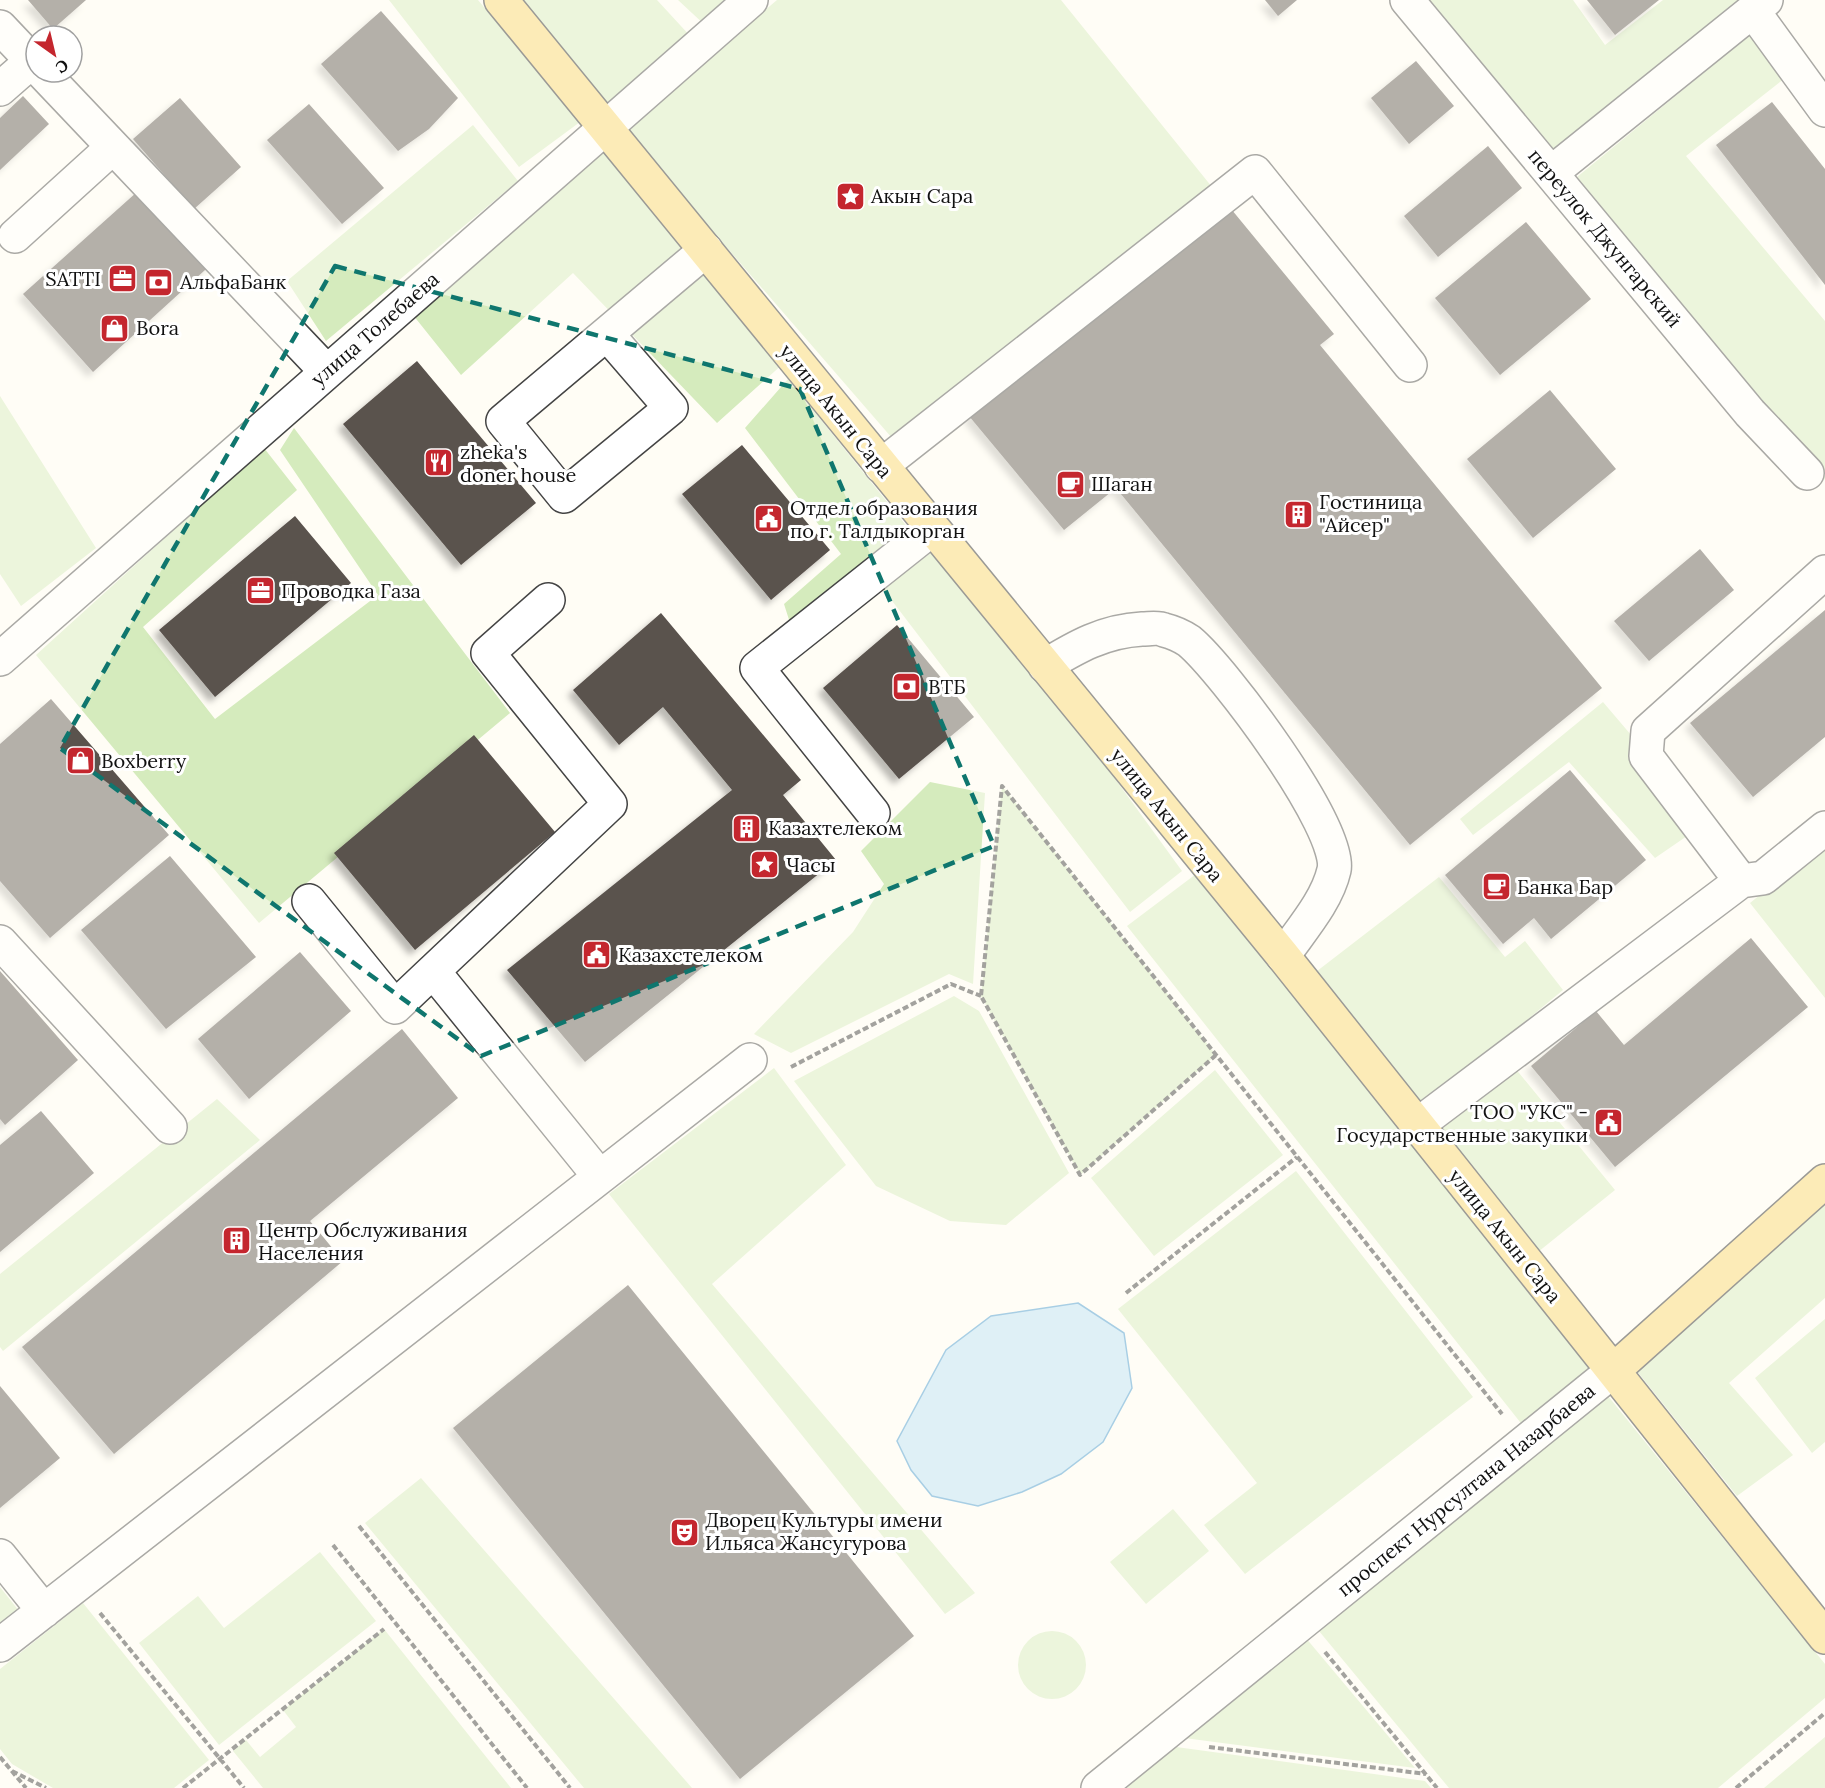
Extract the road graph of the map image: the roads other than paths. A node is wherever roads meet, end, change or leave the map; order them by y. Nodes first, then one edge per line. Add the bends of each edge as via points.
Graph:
1 (501, 0) edge
2 (751, 0) edge
3 (1407, 0) edge
4 (1759, 5) edge
5 (0, 27) edge
6 (24, 52) edge
7 (24, 74) edge
8 (54, 84) edge
9 (0, 89) edge
10 (1825, 110) edge
11 (606, 126) junction
12 (113, 147) junction
13 (1551, 173) junction
14 (15, 236) dead end
15 (706, 250) junction
16 (607, 334) junction
17 (1410, 365) dead end
18 (326, 372) junction
19 (881, 466) junction
20 (1807, 473) dead end
21 (932, 529) junction
22 (1825, 572) edge
23 (548, 600) dead end
24 (0, 659) edge
25 (1045, 666) junction
26 (873, 813) dead end
27 (1825, 828) edge
28 (1741, 881) junction
29 (309, 901) dead end
30 (0, 942) edge
31 (1283, 956) junction
32 (433, 971) junction
33 (750, 1060) dead end
34 (1416, 1126) junction
35 (170, 1127) dead end
36 (600, 1177) junction
37 (1825, 1181) edge
38 (1614, 1370) junction
39 (0, 1556) edge
40 (44, 1611) junction
41 (1825, 1637) edge
42 (0, 1645) edge
43 (1098, 1788) edge

1 - 11 main road, улица Акын Сара
2 - 11 street, улица Толебаева
3 - 13 street, переулок Джунгарский
4 - 10 street
4 - 13 street
5 - 6 street
7 - 9 street
8 - 12 street
11 - 15 main road, улица Акын Сара
11 - 18 street, улица Толебаева
12 - 14 street
12 - 18 street
13 - 20 street, переулок Джунгарский via 1750,414
15 - 16 street
15 - 19 main road, улица Акын Сара
16 - 16 street via 503,421 564,496 671,408
17 - 19 street via 1255,172
18 - 24 street, улица Толебаева
19 - 21 main road, улица Акын Сара
21 - 25 main road, улица Акын Сара
21 - 26 street via 757,668
22 - 28 street via 1648,731 1646,756
23 - 32 street via 488,653 610,804
25 - 31 main road, улица Акын Сара
25 - 31 street via 1087,641 1121,630 1162,629 1188,640 1233,688 1285,759 1327,839 1335,868 1321,901
27 - 28 street via 1763,878
28 - 34 street
29 - 32 street via 395,1007
30 - 35 street
31 - 34 main road, улица Акын Сара
32 - 36 street
33 - 36 street
34 - 38 main road, улица Акын Сара
36 - 40 street
37 - 38 main road, проспект Нурсултана Назарбаева
38 - 41 main road, улица Акын Сара
38 - 43 street, проспект Нурсултана Назарбаева
39 - 40 street
40 - 42 street

